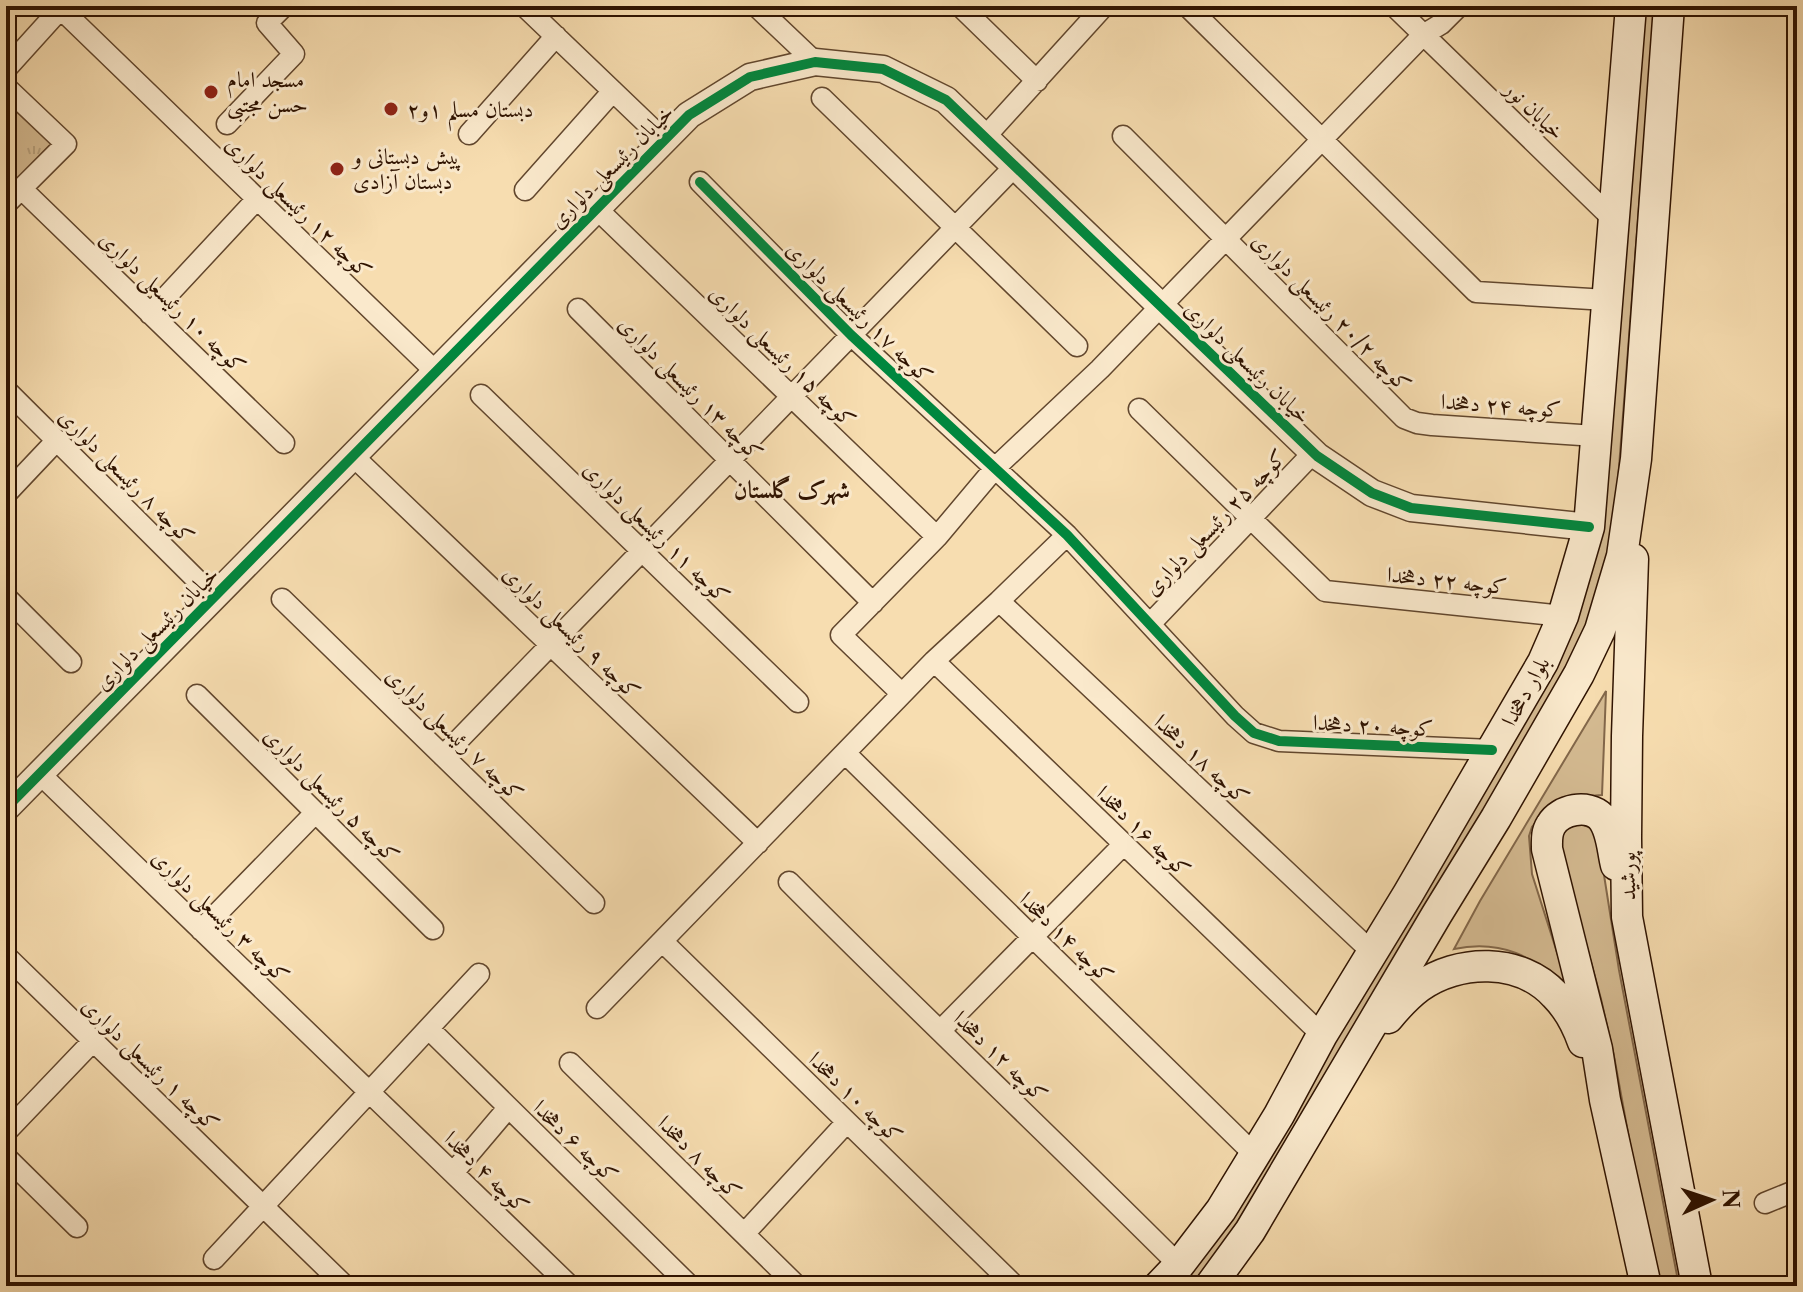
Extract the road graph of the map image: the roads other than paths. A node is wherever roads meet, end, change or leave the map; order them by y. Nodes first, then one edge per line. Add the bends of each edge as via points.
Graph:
1 (284, 6) edge
2 (524, 6) edge
3 (756, 6) edge
4 (960, 6) edge
5 (1104, 6) edge
6 (1187, 6) edge
7 (1394, 6) edge
8 (1459, 6) edge
9 (1669, 6) edge
10 (62, 8) edge
11 (1628, 8) edge
12 (1423, 35) junction
13 (556, 36) junction
14 (815, 62) junction
15 (6, 69) edge
16 (1037, 81) junction
17 (6, 87) edge
18 (613, 91) junction
19 (822, 98) dead end
20 (227, 124) dead end
21 (469, 134) dead end
22 (1123, 136) dead end
23 (985, 137) junction
24 (1321, 138) junction
25 (664, 140) junction
26 (1015, 166) junction
27 (700, 182) dead end
28 (525, 190) dead end
29 (29, 196) dead end
30 (257, 199) junction
31 (6, 204) edge
32 (597, 209) junction
33 (1614, 220) junction
34 (955, 228) junction
35 (1225, 239) junction
36 (1607, 300) junction
37 (1161, 307) junction
38 (578, 309) dead end
39 (150, 314) junction
40 (851, 335) junction
41 (1077, 346) dead end
42 (436, 372) junction
43 (6, 390) edge
44 (481, 395) dead end
45 (792, 397) junction
46 (1139, 409) dead end
47 (1404, 418) joint
48 (1596, 436) junction
49 (57, 440) junction
50 (284, 443) dead end
51 (1313, 453) junction
52 (353, 456) junction
53 (1636, 459) junction
54 (730, 461) junction
55 (995, 468) junction
56 (6, 494) edge
57 (1252, 519) junction
58 (1589, 527) junction
59 (1067, 535) junction
60 (937, 537) junction
61 (642, 551) junction
62 (6, 597) edge
63 (214, 597) junction
64 (282, 599) dead end
65 (999, 601) junction
66 (873, 603) junction
67 (1563, 616) junction
68 (1150, 624) junction
69 (551, 645) junction
70 (934, 661) junction
71 (71, 662) dead end
72 (902, 694) junction
73 (197, 695) dead end
74 (798, 702) dead end
75 (1254, 733) joint
76 (1492, 750) junction
77 (845, 753) junction
78 (443, 756) junction
79 (40, 774) junction
80 (9, 798) edge
81 (315, 813) junction
82 (758, 843) junction
83 (1124, 844) junction
84 (789, 882) dead end
85 (594, 903) dead end
86 (1627, 917) junction
87 (433, 929) dead end
88 (201, 930) junction
89 (1032, 937) junction
90 (663, 942) junction
91 (1372, 952) junction
92 (6, 956) edge
93 (479, 974) dead end
94 (597, 1008) dead end
95 (429, 1029) junction
96 (940, 1031) junction
97 (1322, 1035) junction
98 (93, 1041) junction
99 (570, 1063) dead end
100 (1347, 1065) junction
101 (370, 1092) junction
102 (1605, 1100) junction
103 (508, 1108) junction
104 (847, 1122) junction
105 (6, 1132) edge
106 (1255, 1155) junction
107 (6, 1157) edge
108 (458, 1167) dead end
109 (1797, 1190) edge
110 (1765, 1203) dead end
111 (263, 1206) junction
112 (77, 1227) dead end
113 (744, 1234) junction
114 (214, 1259) dead end
115 (1169, 1276) edge
116 (345, 1286) edge
117 (570, 1286) edge
118 (690, 1286) edge
119 (797, 1286) edge
120 (1015, 1286) edge
121 (1210, 1286) edge
122 (1646, 1286) edge
123 (1697, 1286) edge

1 - 20 street via 267,23 294,54
2 - 13 street
3 - 14 street
4 - 16 street
5 - 16 street
6 - 24 street
7 - 12 street, خیابان نور
8 - 12 street
9 - 53 main road, بلوار دهخدا
10 - 15 street
10 - 30 street, کوچه ۱۲ رئیسعلی دلواری
11 - 33 main road, بلوار دهخدا
12 - 24 street
12 - 33 street, خیابان نور
13 - 18 street
13 - 21 street
14 - 23 street, خیابان رئیسعلی دلواری via 883,69 946,100
14 - 25 street, خیابان رئیسعلی دلواری via 750,77 689,115
16 - 23 street
17 - 31 street via 66,144
18 - 25 street
18 - 28 street
19 - 34 street
22 - 35 street, کوچه ۲۰/۲ رئیسعلی دلواری
23 - 26 street, خیابان رئیسعلی دلواری
24 - 35 street
24 - 36 street via 1476,292
25 - 32 street, خیابان رئیسعلی دلواری
26 - 34 street
26 - 37 street, خیابان رئیسعلی دلواری
27 - 40 street, کوچه ۱۷ رئیسعلی دلواری
29 - 39 street, کوچه ۱۰ رئیسعلی دلواری
30 - 39 street
30 - 42 street, کوچه ۱۲ رئیسعلی دلواری
32 - 42 street, خیابان رئیسعلی دلواری
32 - 45 street, کوچه ۱۵ رئیسعلی دلواری
33 - 36 main road, بلوار دهخدا
34 - 40 street
34 - 41 street
35 - 37 street
35 - 47 street, کوچه ۲۰/۲ رئیسعلی دلواری
36 - 48 main road, بلوار دهخدا
37 - 51 street, خیابان رئیسعلی دلواری
37 - 55 street
38 - 54 street, کوچه ۱۳ رئیسعلی دلواری
39 - 50 street, کوچه ۱۰ رئیسعلی دلواری
40 - 45 street
40 - 55 street, کوچه ۱۷ رئیسعلی دلواری
42 - 52 street, خیابان رئیسعلی دلواری
43 - 49 street, کوچه ۸ رئیسعلی دلواری
44 - 61 street, کوچه ۱۱ رئیسعلی دلواری
45 - 54 street
45 - 60 street, کوچه ۱۵ رئیسعلی دلواری
46 - 57 street
47 - 48 street, کوچه ۲۴ دهخدا via 1432,425
48 - 58 main road, بلوار دهخدا
49 - 56 street
49 - 63 street, کوچه ۸ رئیسعلی دلواری
51 - 57 street, کوچه ۲۵ رئیسعلی دلواری
51 - 58 street, خیابان رئیسعلی دلواری via 1372,493 1411,508
52 - 63 street, خیابان رئیسعلی دلواری
52 - 69 street, کوچه ۹ رئیسعلی دلواری
53 - 86 main road, پورشید
53 - 100 main road, بلوار دهخدا via 1622,556 1600,630 1496,818
54 - 61 street
54 - 66 street, کوچه ۱۳ رئیسعلی دلواری
55 - 59 street, کوچه ۱۷ رئیسعلی دلواری
55 - 60 street
57 - 67 street, کوچه ۲۲ دهخدا via 1325,591
57 - 68 street, کوچه ۲۵ رئیسعلی دلواری
58 - 67 main road, بلوار دهخدا
59 - 65 street
59 - 68 street, کوچه ۱۷ رئیسعلی دلواری
60 - 66 street
61 - 69 street
61 - 74 street, کوچه ۱۱ رئیسعلی دلواری
62 - 71 street
63 - 79 street, خیابان رئیسعلی دلواری
64 - 78 street, کوچه ۷ رئیسعلی دلواری
65 - 70 street
65 - 91 street, کوچه ۱۸ دهخدا
66 - 72 street via 841,635
67 - 76 main road, بلوار دهخدا
68 - 75 street, کوچه ۱۷ رئیسعلی دلواری
69 - 78 street
69 - 82 street, کوچه ۹ رئیسعلی دلواری
70 - 72 street
70 - 83 street, کوچه ۱۶ دهخدا
72 - 77 street
73 - 81 street, کوچه ۵ رئیسعلی دلواری
75 - 76 street, کوچه ۲۰ دهخدا via 1279,741
76 - 91 main road, بلوار دهخدا
77 - 82 street
77 - 89 street, کوچه ۱۴ دهخدا
78 - 85 street, کوچه ۷ رئیسعلی دلواری
79 - 80 street, خیابان رئیسعلی دلواری
79 - 88 street, کوچه ۳ رئیسعلی دلواری
81 - 87 street, کوچه ۵ رئیسعلی دلواری
81 - 88 street
82 - 90 street
83 - 89 street
83 - 97 street, کوچه ۱۶ دهخدا
84 - 96 street, کوچه ۱۲ دهخدا
86 - 102 main road via 1610,838 1600,817 1577,810 1555,819 1547,849
86 - 123 main road, پورشید
88 - 101 street, کوچه ۳ رئیسعلی دلواری
89 - 96 street
89 - 106 street, کوچه ۱۴ دهخدا
90 - 94 street
90 - 104 street, کوچه ۱۰ دهخدا
91 - 97 main road, بلوار دهخدا
92 - 98 street, کوچه ۱ رئیسعلی دلواری
93 - 95 street
95 - 101 street
95 - 103 street, کوچه ۶ دهخدا
96 - 115 street, کوچه ۱۲ دهخدا via 1044,1131
97 - 106 main road, بلوار دهخدا
98 - 105 street
98 - 111 street, کوچه ۱ رئیسعلی دلواری
99 - 113 street, کوچه ۸ دهخدا
100 - 102 main road via 1421,986 1453,970 1486,965 1530,977 1555,994 1577,1026
100 - 121 main road, بلوار دهخدا via 1250,1231
101 - 111 street
101 - 117 street, کوچه ۴ دهخدا
102 - 122 main road
103 - 108 street
103 - 118 street, کوچه ۶ دهخدا
104 - 113 street
104 - 120 street, کوچه ۱۰ دهخدا
106 - 115 main road, بلوار دهخدا via 1221,1210
107 - 112 street
109 - 110 street
111 - 114 street
111 - 116 street, کوچه ۱ رئیسعلی دلواری
113 - 119 street, کوچه ۸ دهخدا

